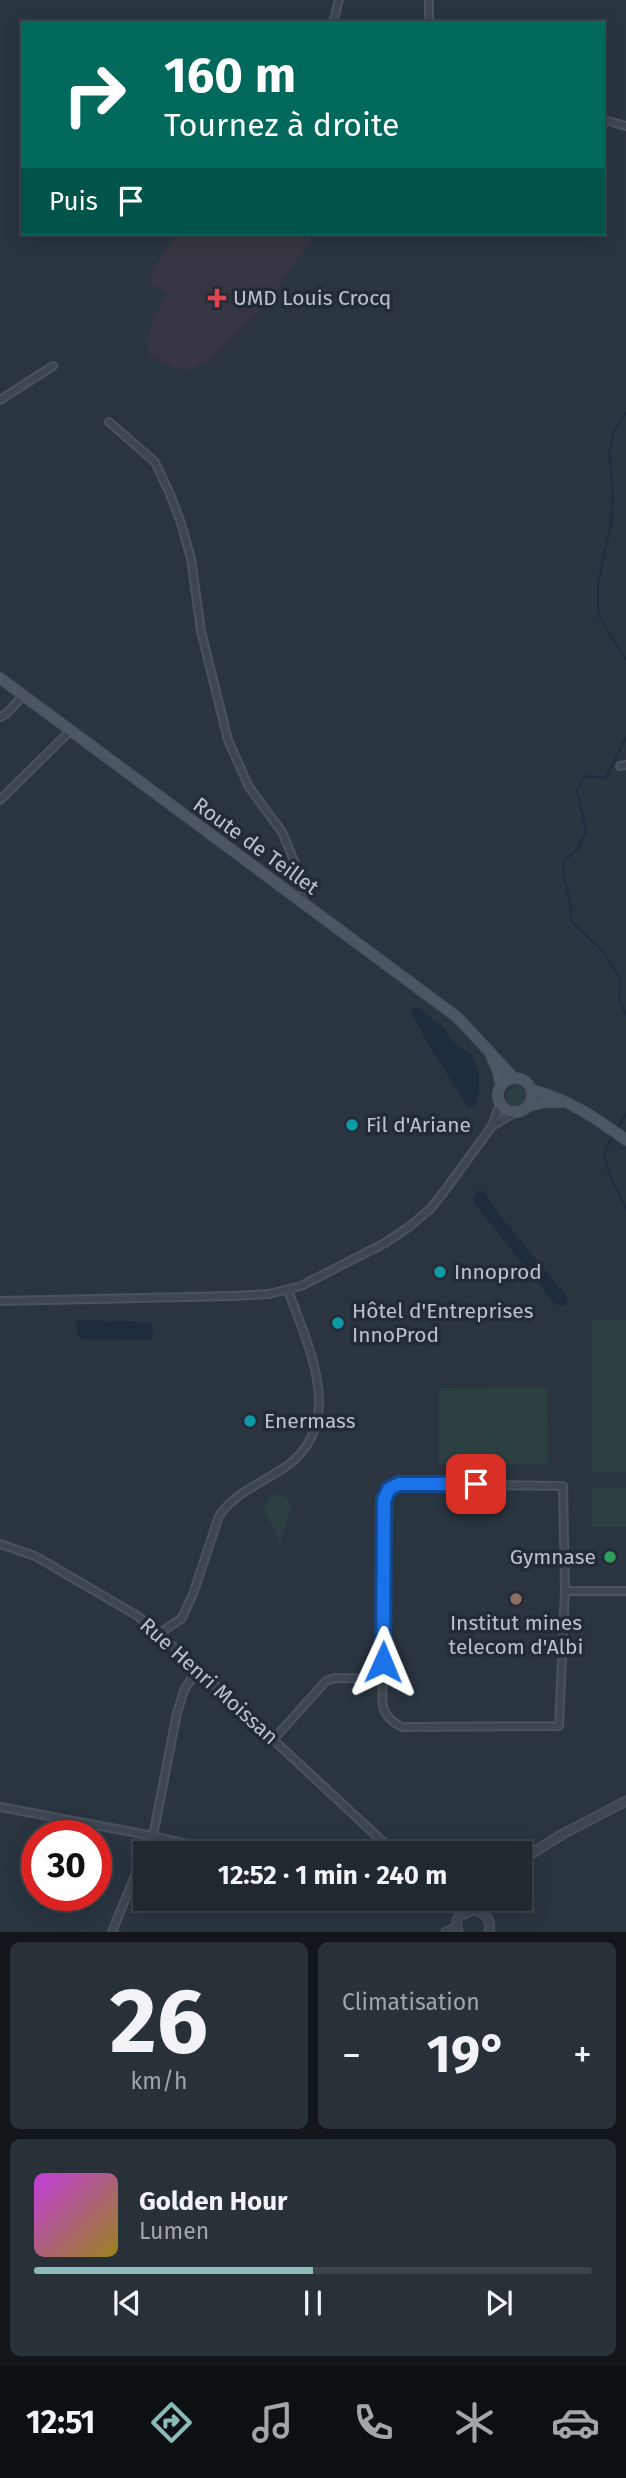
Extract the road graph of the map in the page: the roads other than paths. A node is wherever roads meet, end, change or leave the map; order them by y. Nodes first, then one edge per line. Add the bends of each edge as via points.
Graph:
1 (339, 0) edge
2 (429, 0) edge
3 (334, 21) edge
4 (429, 21) edge
5 (605, 120) edge
6 (626, 127) edge
7 (53, 366) dead end
8 (0, 400) edge
9 (109, 422) dead end
10 (0, 678) edge
11 (23, 696) junction
12 (0, 717) edge
13 (70, 731) junction
14 (0, 800) edge
15 (301, 901) junction
16 (486, 1047) junction
17 (514, 1078) junction
18 (501, 1086) junction
19 (532, 1090) junction
20 (568, 1103) junction
21 (500, 1104) junction
22 (529, 1106) junction
23 (514, 1113) junction
24 (492, 1126) junction
25 (626, 1140) edge
26 (288, 1290) junction
27 (0, 1301) edge
28 (0, 1544) edge
29 (565, 1591) junction
30 (626, 1591) edge
31 (160, 1633) junction
32 (199, 1669) junction
33 (383, 1679) junction
34 (273, 1740) junction
35 (626, 1801) edge
36 (0, 1807) edge
37 (153, 1836) junction
38 (151, 1841) edge
39 (175, 1841) edge
40 (382, 1841) edge
41 (532, 1853) edge
42 (133, 1880) edge
43 (458, 1911) edge
44 (469, 1911) edge
45 (478, 1911) edge
46 (485, 1911) edge
47 (461, 1914) junction
48 (485, 1914) junction
49 (457, 1930) edge
50 (112, 1932) edge
51 (446, 1932) edge
52 (489, 1932) edge

1 - 3 street
2 - 4 street
5 - 6 street
7 - 8 street
9 - 15 street via 155,462 181,523 228,740 249,787 282,832 305,887
10 - 11 main road, Route de Teillet
11 - 12 street
11 - 13 main road, Route de Teillet
13 - 14 street
13 - 15 main road, Route de Teillet
15 - 16 main road, Route de Teillet via 457,1017
16 - 17 main road, Route de Teillet
16 - 18 main road, Route de Teillet
17 - 18 main road
17 - 19 main road via 527,1082
18 - 21 main road
19 - 20 main road
19 - 22 main road
20 - 22 main road
20 - 25 main road
21 - 23 main road
21 - 24 street
22 - 23 main road
23 - 24 street
24 - 26 street via 430,1209 410,1226
26 - 27 street via 233,1296
26 - 31 street via 316,1372 320,1400 313,1432 288,1465 226,1506 181,1618
28 - 31 street, Rue Henri Moissan via 44,1561
29 - 30 street
29 - 33 street via 559,1727 402,1727 382,1709
29 - 33 street via 563,1486 399,1484 389,1489 384,1500
31 - 32 street, Rue Henri Moissan
32 - 34 street, Rue Henri Moissan
32 - 37 street via 185,1688 177,1713
33 - 34 street via 326,1681
34 - 40 street, Rue Henri Moissan
35 - 41 street
36 - 37 street
37 - 38 street
37 - 39 street
42 - 50 street
43 - 47 street
44 - 47 street
45 - 48 street
46 - 48 street
47 - 49 street
48 - 52 street
49 - 51 street

